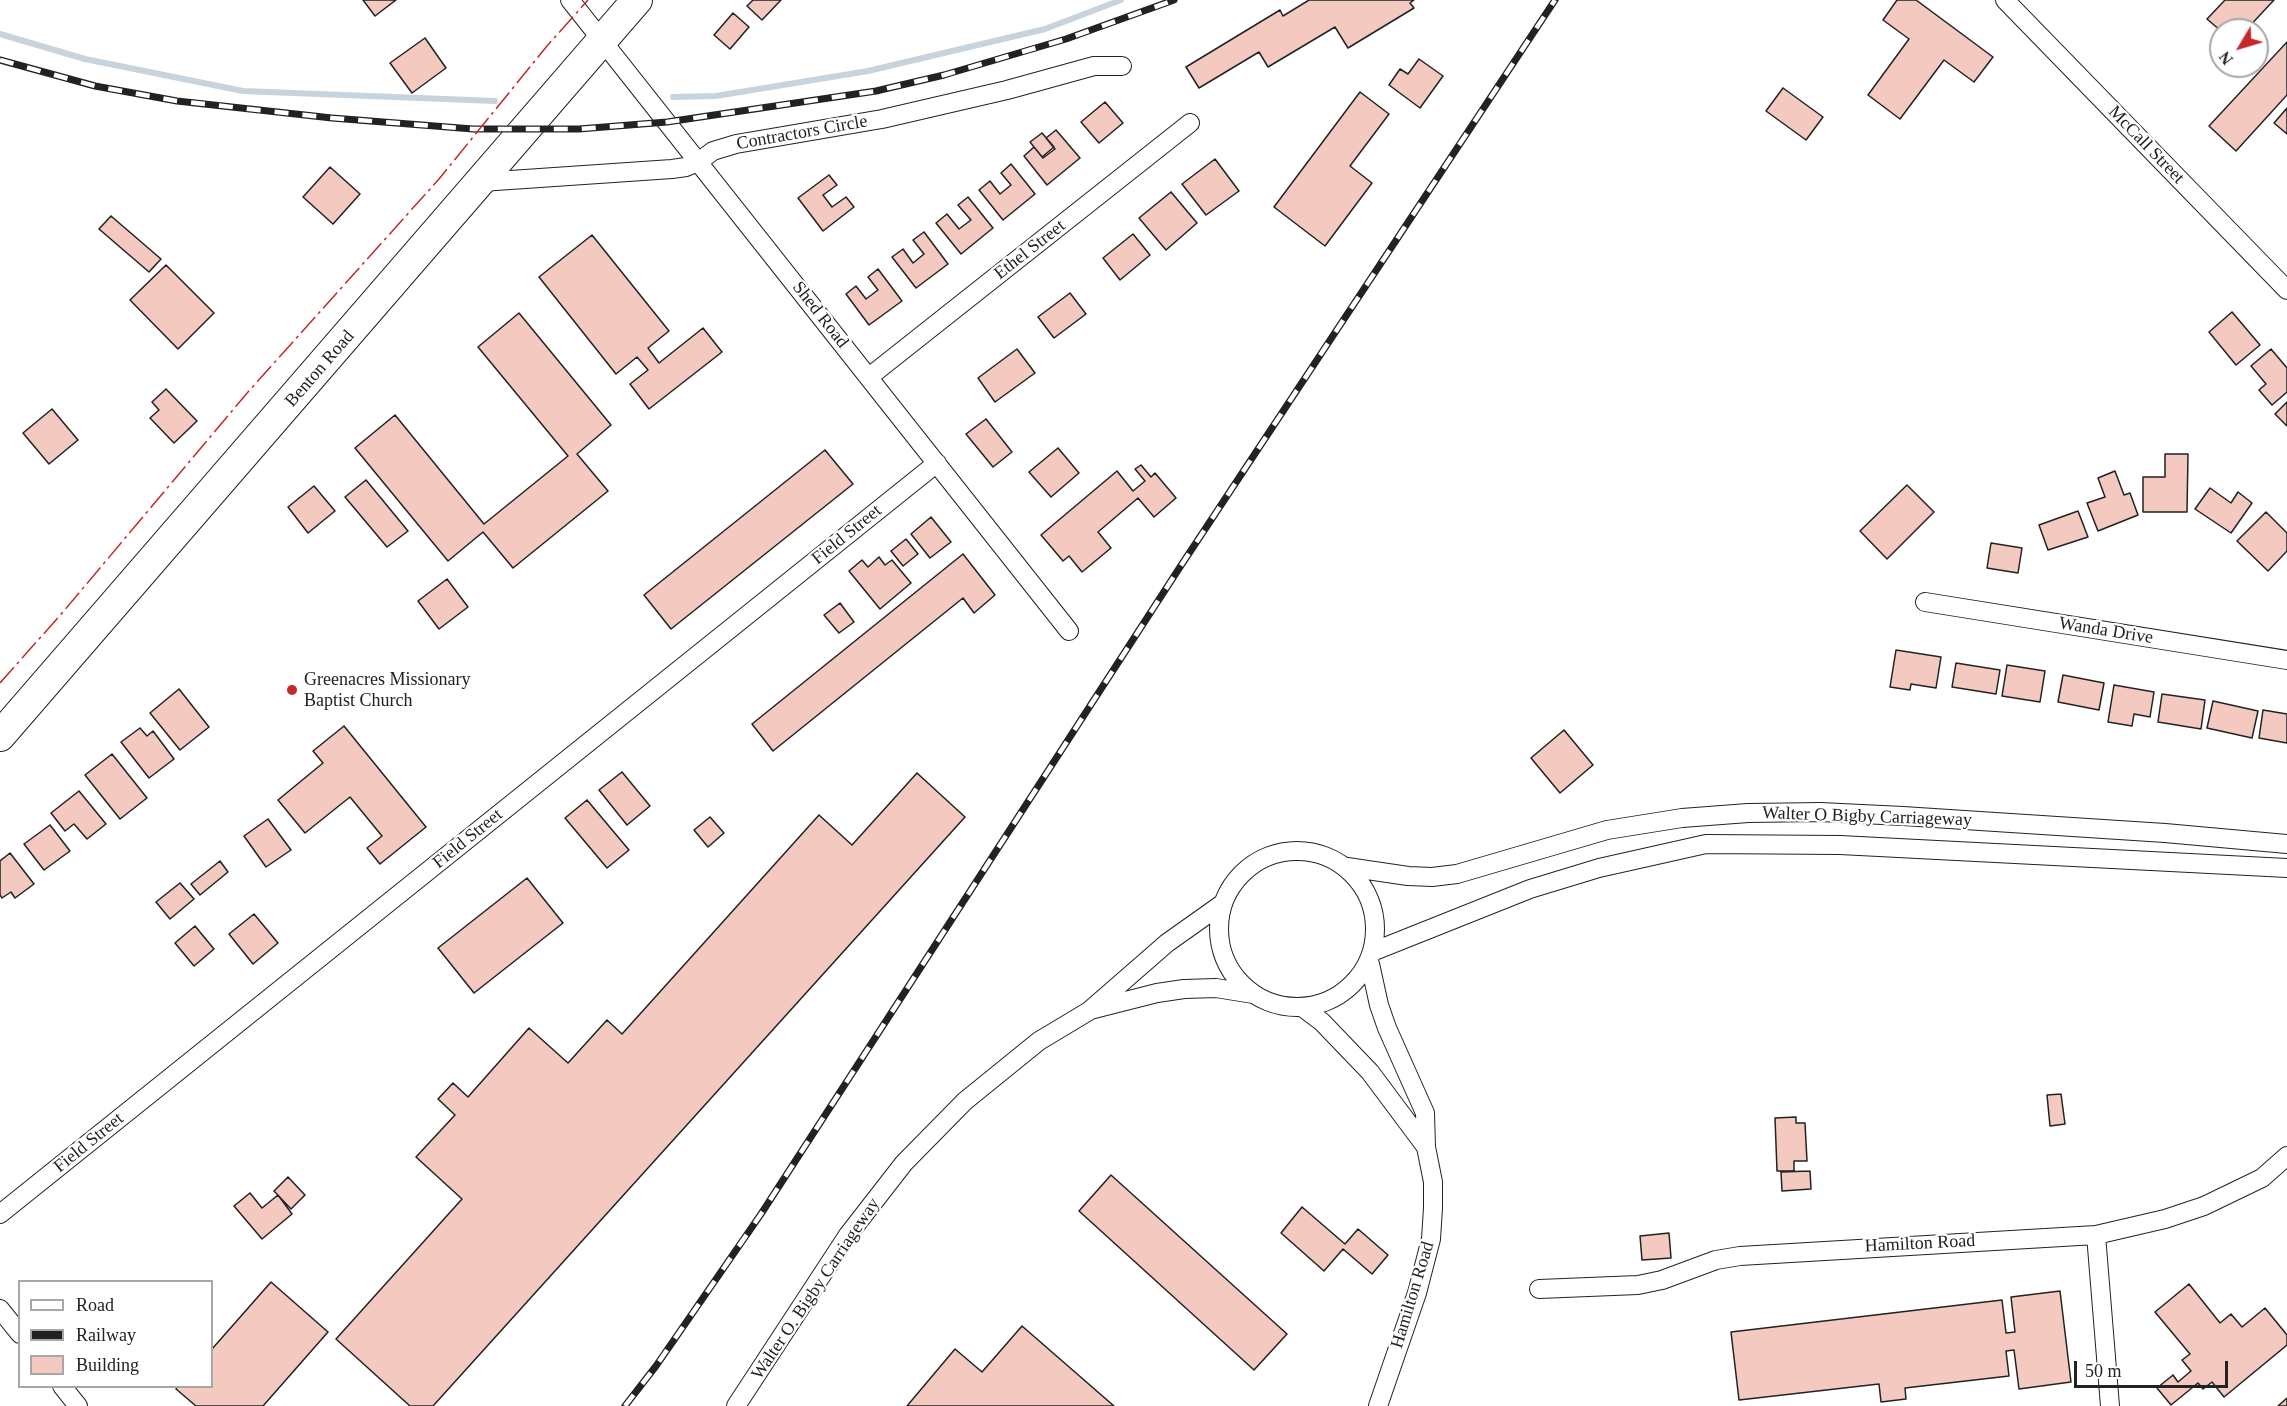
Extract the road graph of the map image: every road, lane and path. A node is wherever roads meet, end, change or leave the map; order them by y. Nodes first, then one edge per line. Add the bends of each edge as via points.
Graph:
1 (570, 0) edge
2 (638, 0) edge
3 (2005, 0) edge
4 (603, 40) junction
5 (1122, 66) dead end
6 (1190, 123) dead end
7 (699, 162) junction
8 (481, 182) junction
9 (2287, 290) edge
10 (869, 377) junction
11 (937, 463) junction
12 (1925, 602) dead end
13 (1069, 631) dead end
14 (2287, 660) edge
15 (0, 736) edge
16 (2287, 844) edge
17 (1347, 867) junction
18 (2287, 868) edge
19 (1222, 904) junction
20 (1371, 958) junction
21 (1253, 994) junction
22 (1302, 1008) junction
23 (1089, 1011) junction
24 (1426, 1147) junction
25 (2287, 1156) edge
26 (0, 1214) edge
27 (2096, 1235) junction
28 (1539, 1289) dead end
29 (0, 1309) edge
30 (18, 1332) edge
31 (64, 1388) edge
32 (78, 1406) edge
33 (736, 1406) edge
34 (1378, 1406) edge
35 (2110, 1406) edge

1 - 4 street, Shed Road
2 - 4 main road, Benton Road
3 - 9 street, McCall Street
4 - 7 street, Shed Road
4 - 8 main road, Benton Road
5 - 7 street, Contractors Circle via 1094,66 907,114 736,144 713,151
6 - 10 street, Ethel Street
7 - 8 street, Contractors Circle via 655,171
7 - 10 street, Shed Road
8 - 15 main road, Benton Road
10 - 11 street, Shed Road
11 - 13 street, Shed Road
11 - 26 street, Field Street
12 - 14 street, Wanda Drive
16 - 17 street, Walter O Bigby Carriageway via 1903,816 1748,813 1607,830 1457,874 1408,876
17 - 19 street, Walter O Bigby Carriageway via 1325,855 1300,850 1275,853 1252,864 1233,881
17 - 20 street, Walter O Bigby Carriageway via 1372,906 1376,929
18 - 20 street, Walter O Bigby Carriageway via 1840,844 1707,844 1599,868 1530,890
19 - 21 street, Walter O Bigby Carriageway via 1218,929 1222,954 1234,977
19 - 23 street, Walter O. Bigby Carriageway via 1136,968
20 - 22 street, Walter O Bigby Carriageway via 1346,990 1326,1002
20 - 24 street, Hamilton Road via 1387,1028 1425,1113
21 - 22 street, Walter O Bigby Carriageway via 1276,1005
21 - 23 street, Walter O. Bigby Carriageway via 1216,988 1184,989
22 - 24 street, Hamilton Road via 1322,1022 1370,1072
23 - 33 street, Walter O. Bigby Carriageway via 1039,1041 965,1101 904,1163 848,1235
24 - 34 street, Hamilton Road via 1433,1182 1431,1239
25 - 27 street, Hamilton Road via 2262,1178 2204,1206 2165,1220
27 - 28 street, Hamilton Road via 1740,1256 1638,1285
27 - 35 street
29 - 30 street
31 - 32 street

